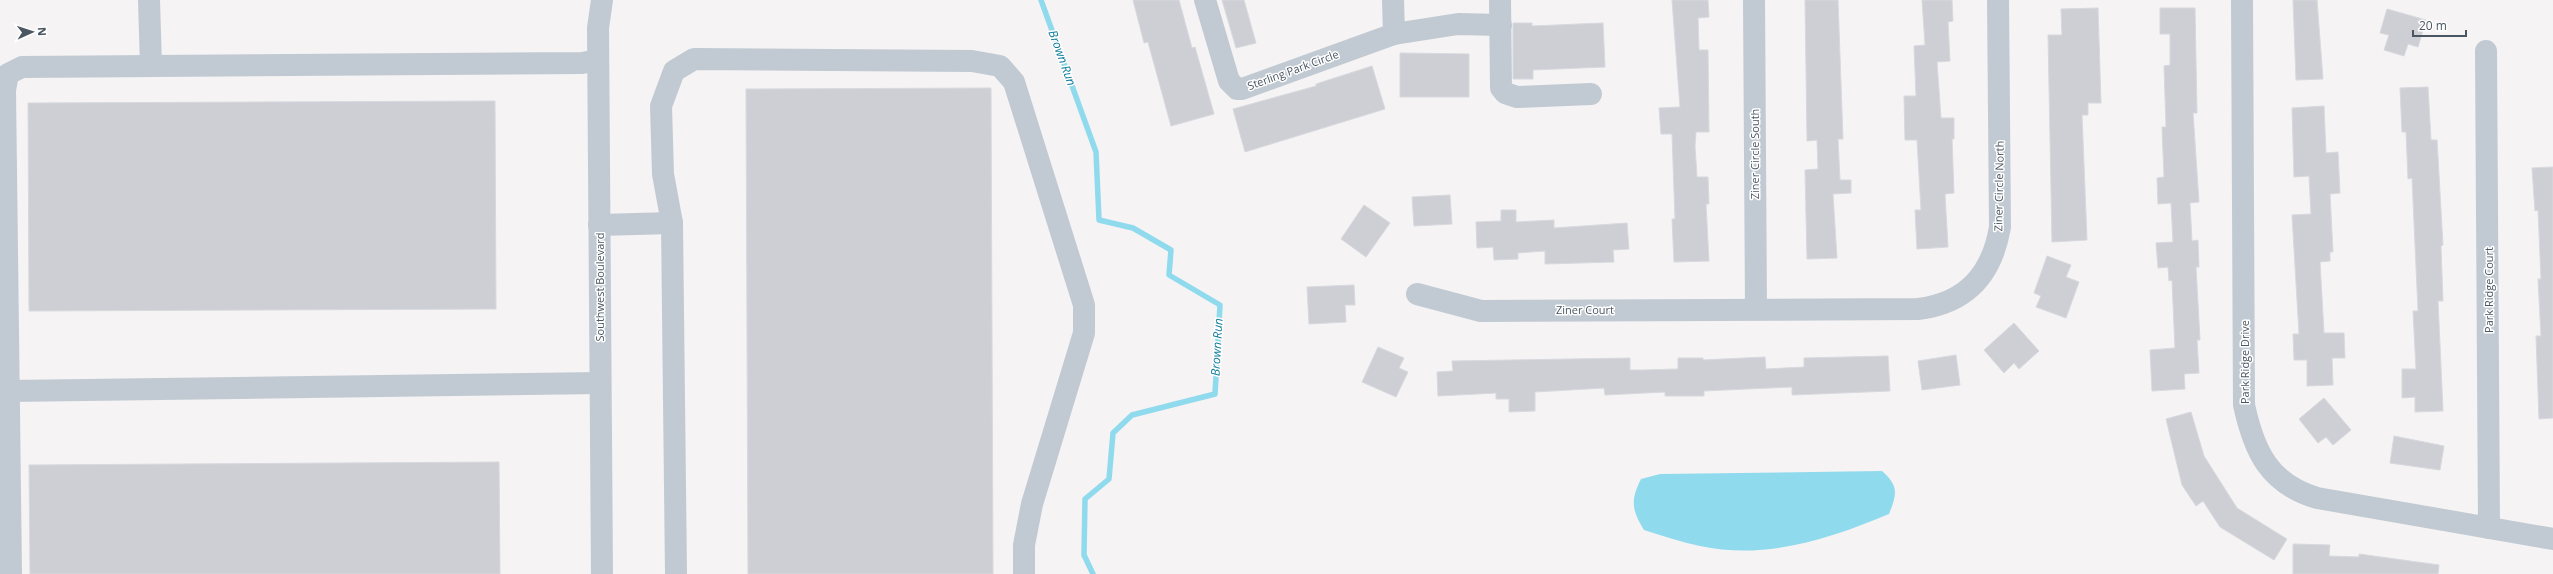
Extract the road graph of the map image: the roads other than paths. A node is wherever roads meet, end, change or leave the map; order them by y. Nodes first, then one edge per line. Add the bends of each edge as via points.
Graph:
1 (149, 0) edge
2 (602, 0) edge
3 (1205, 0) edge
4 (1393, 0) edge
5 (1500, 0) edge
6 (1754, 0) edge
7 (1998, 0) edge
8 (2242, 0) edge
9 (1501, 25) junction
10 (1394, 34) junction
11 (2486, 52) dead end
12 (598, 60) junction
13 (151, 66) junction
14 (1591, 94) dead end
15 (672, 222) junction
16 (599, 225) junction
17 (1417, 294) dead end
18 (1756, 309) junction
19 (600, 383) junction
20 (9, 391) junction
21 (2489, 528) junction
22 (2553, 539) edge
23 (11, 574) edge
24 (602, 574) edge
25 (676, 574) edge
26 (1024, 574) edge

1 - 13 street
2 - 12 street, Southwest Boulevard via 598,28
3 - 10 street, Sterling Park Circle via 1229,81 1237,89
4 - 10 street
5 - 9 street
6 - 18 street, Ziner Circle South
7 - 18 street, Ziner Circle North via 2000,227 1996,248 1988,267 1975,283 1958,297 1926,308
8 - 21 street, Park Ridge Drive via 2244,405 2250,431 2260,455 2271,471 2299,493
9 - 10 street, Sterling Park Circle via 1458,24
9 - 14 street via 1501,88 1505,93 1517,97
11 - 21 street, Park Ridge Court
12 - 13 street
12 - 16 street, Southwest Boulevard
13 - 20 street via 22,67 8,74 5,90
15 - 16 street
15 - 25 street
15 - 26 street via 663,174 661,106 674,71 694,59 972,61 1000,66 1014,82 1084,305 1084,333 1032,504 1024,545
16 - 19 street, Southwest Boulevard
17 - 18 street, Ziner Court via 1481,311
19 - 20 street
19 - 24 street, Southwest Boulevard
20 - 23 street
21 - 22 street, Park Ridge Drive

